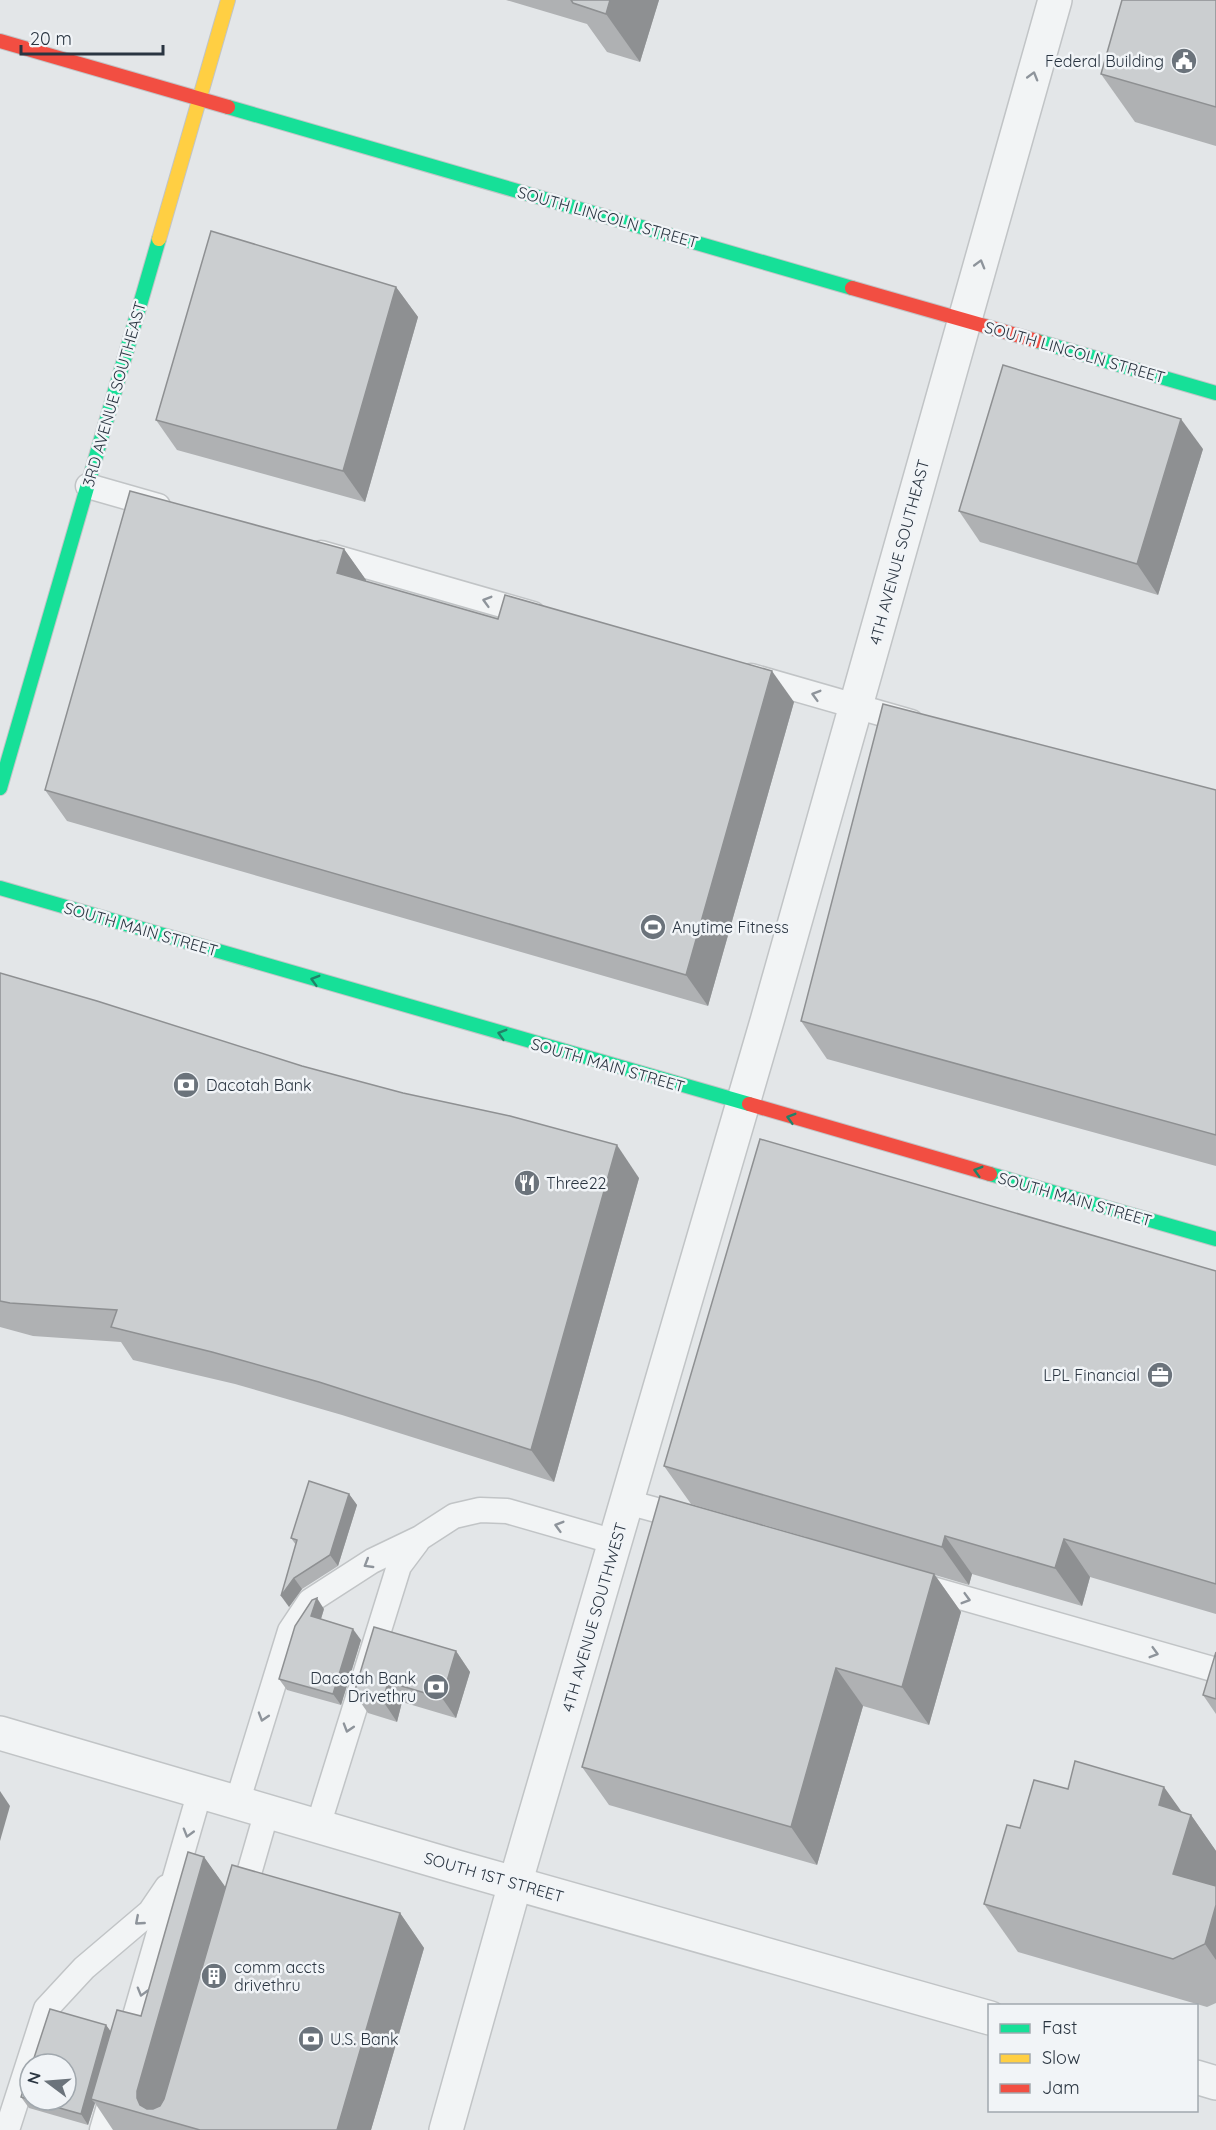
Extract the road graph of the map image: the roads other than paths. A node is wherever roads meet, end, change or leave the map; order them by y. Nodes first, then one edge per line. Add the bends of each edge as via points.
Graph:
1 (228, 0) edge
2 (1055, 0) edge
3 (0, 41) edge
4 (200, 98) junction
5 (964, 320) junction
6 (1216, 393) edge
7 (87, 486) junction
8 (179, 512) edge
9 (294, 545) edge
10 (558, 621) edge
11 (730, 670) edge
12 (856, 707) junction
13 (935, 729) edge
14 (0, 788) edge
15 (0, 888) edge
16 (743, 1104) junction
17 (1216, 1239) edge
18 (627, 1502) junction
19 (707, 1524) edge
20 (420, 1538) junction
21 (615, 1542) junction
22 (899, 1580) edge
23 (1216, 1670) edge
24 (0, 1733) edge
25 (200, 1791) junction
26 (252, 1807) junction
27 (318, 1826) junction
28 (176, 1876) junction
29 (515, 1884) junction
30 (234, 1925) edge
31 (988, 2017) edge
32 (1198, 2077) edge
33 (1216, 2083) edge
34 (7, 2130) edge
35 (102, 2130) edge
36 (446, 2130) edge

1 - 4 street, 3RD AVENUE SOUTHEAST
5 -> 2 street, 4TH AVENUE SOUTHEAST
3 - 4 street, SOUTH LINCOLN STREET
4 - 5 street, SOUTH LINCOLN STREET
4 - 7 street, 3RD AVENUE SOUTHEAST
5 - 6 street, SOUTH LINCOLN STREET
5 - 12 street, 4TH AVENUE SOUTHEAST
7 - 8 lane
7 - 14 street, 3RD AVENUE SOUTHEAST
10 -> 9 lane
12 -> 11 lane
12 - 13 lane
12 - 16 street, 4TH AVENUE SOUTHEAST
16 -> 15 street, SOUTH MAIN STREET
17 -> 16 street, SOUTH MAIN STREET
16 - 18 street, 4TH AVENUE SOUTHWEST
18 - 19 lane
18 - 21 street, 4TH AVENUE SOUTHWEST
21 -> 20 lane via 507,1511 480,1510 454,1516
20 -> 26 lane via 372,1561 310,1601 290,1631
20 -> 27 lane via 399,1566
21 - 29 street, 4TH AVENUE SOUTHWEST
22 -> 23 lane
24 - 25 street, SOUTH 1ST STREET
25 - 26 street, SOUTH 1ST STREET
25 -> 28 lane
26 - 27 street, SOUTH 1ST STREET
26 - 30 lane
27 - 29 street, SOUTH 1ST STREET
28 -> 34 lane via 150,1912 84,1968 46,2009
28 -> 35 lane
29 - 31 street, SOUTH 1ST STREET
29 - 36 street, 4TH AVENUE SOUTHWEST
32 - 33 street

